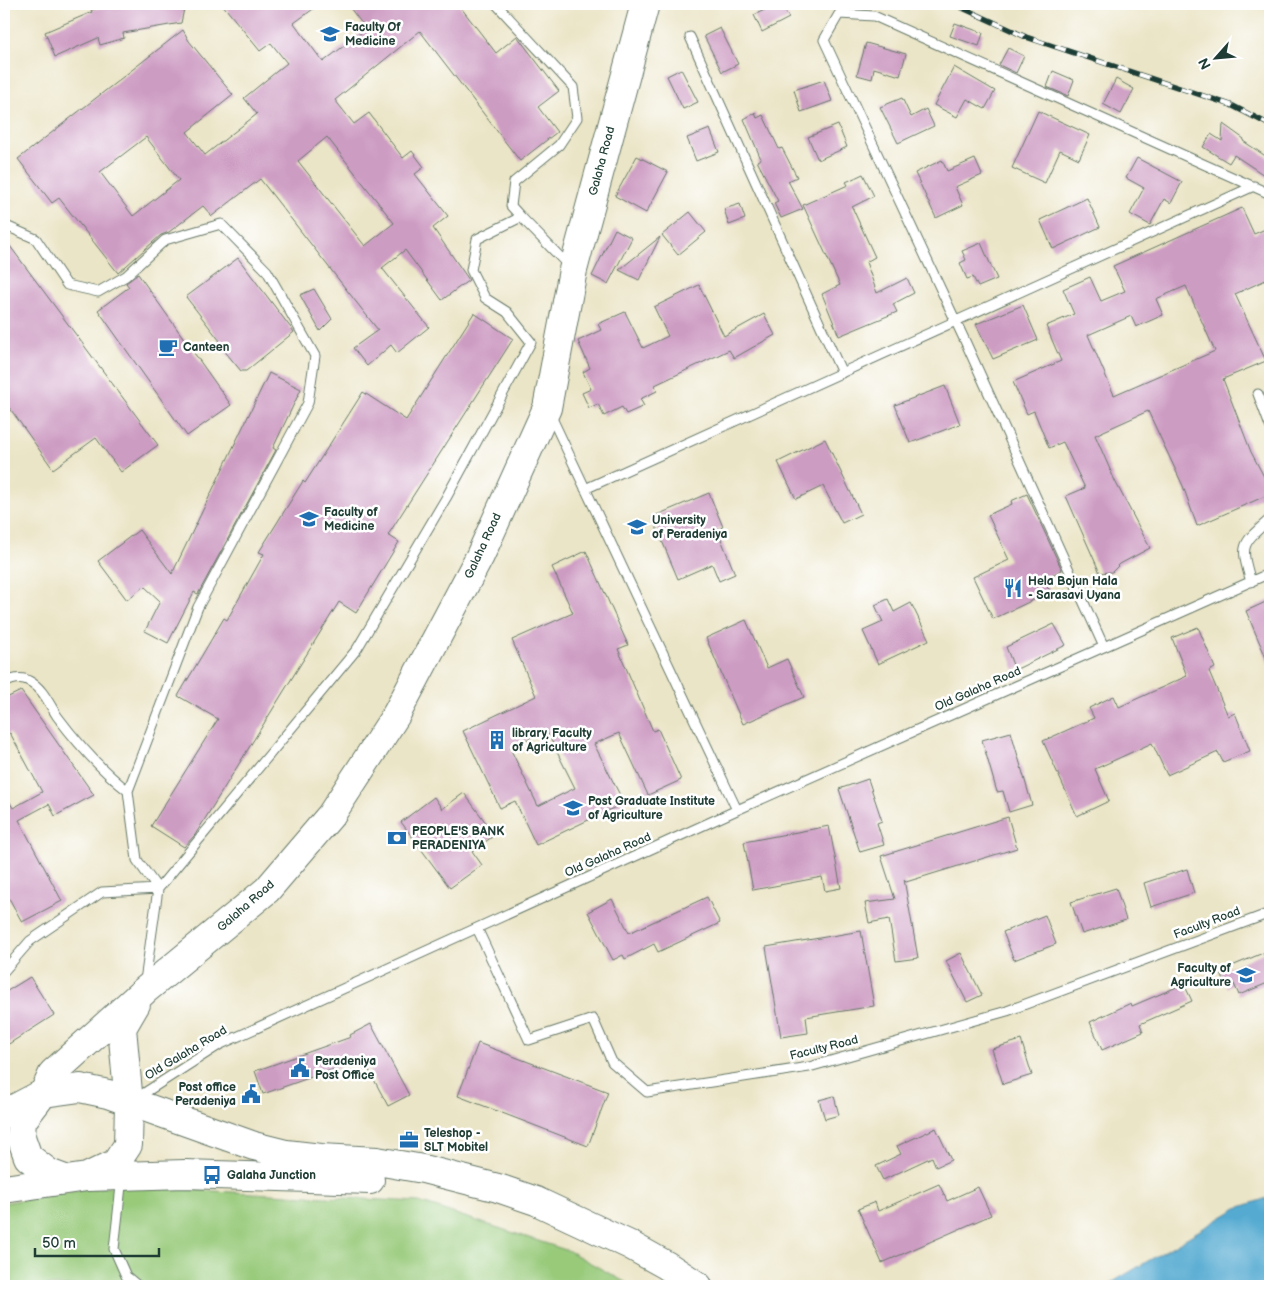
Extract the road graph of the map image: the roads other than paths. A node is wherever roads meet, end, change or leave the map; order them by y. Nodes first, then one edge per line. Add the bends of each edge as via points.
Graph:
1 (496, 4) edge
2 (644, 4) edge
3 (690, 37) dead end
4 (1254, 186) junction
5 (1270, 194) edge
6 (522, 217) junction
7 (4, 225) edge
8 (573, 270) junction
9 (955, 321) junction
10 (842, 373) junction
11 (1258, 394) dead end
12 (547, 408) junction
13 (1270, 426) edge
14 (585, 489) junction
15 (1270, 519) edge
16 (1270, 573) edge
17 (1251, 582) junction
18 (1104, 647) junction
19 (4, 683) edge
20 (128, 791) junction
21 (736, 810) junction
22 (158, 889) junction
23 (1270, 913) edge
24 (477, 928) junction
25 (4, 971) edge
26 (144, 992) junction
27 (44, 1093) junction
28 (129, 1103) junction
29 (4, 1114) edge
30 (85, 1177) junction
31 (4, 1189) edge
32 (138, 1286) edge
33 (668, 1286) edge
34 (698, 1286) edge

1 - 6 lane via 573,87 577,118 559,145 514,182 511,206
2 - 8 main road, Galaha Road
3 - 10 lane
4 - 5 lane
4 - 9 lane
4 - 9 lane via 874,16 839,14 824,40
6 - 8 lane
6 - 22 lane via 477,240 471,270 485,298 507,312 530,342 446,498 357,649
7 - 20 lane via 36,239 67,284 98,292 126,276 165,240 221,224 267,271 315,356 308,403 198,608
8 - 12 main road, Galaha Road
9 - 10 lane
9 - 18 lane
10 - 14 lane
11 - 13 lane
12 - 14 lane
12 - 26 main road, Galaha Road via 480,556 396,715 331,815 267,890
14 - 21 lane
15 - 17 lane via 1248,538 1244,550
16 - 17 lane, Old Galaha Road
17 - 18 lane, Old Galaha Road
18 - 21 lane, Old Galaha Road
19 - 20 lane via 21,678 39,688 83,748
20 - 22 lane via 137,860
21 - 24 lane, Old Galaha Road
22 - 25 lane via 102,892 30,940
22 - 26 lane
23 - 24 lane, Faculty Road via 1007,1011 809,1067 647,1092 612,1062 593,1019 529,1040
24 - 28 lane, Old Galaha Road via 219,1045
26 - 27 main road, Galaha Road via 53,1073
26 - 28 main road, Galaha Road via 122,1028
27 - 28 main road via 80,1088
27 - 29 main road
27 - 30 main road via 22,1121 21,1137 28,1157 49,1173
28 - 30 main road via 128,1145 116,1163
28 - 34 main road via 286,1154 423,1169 498,1188 536,1201 630,1245
30 - 31 main road
30 - 32 lane via 121,1186 114,1249 126,1276
30 - 33 main road via 185,1174 408,1183 452,1192 514,1213 624,1260

